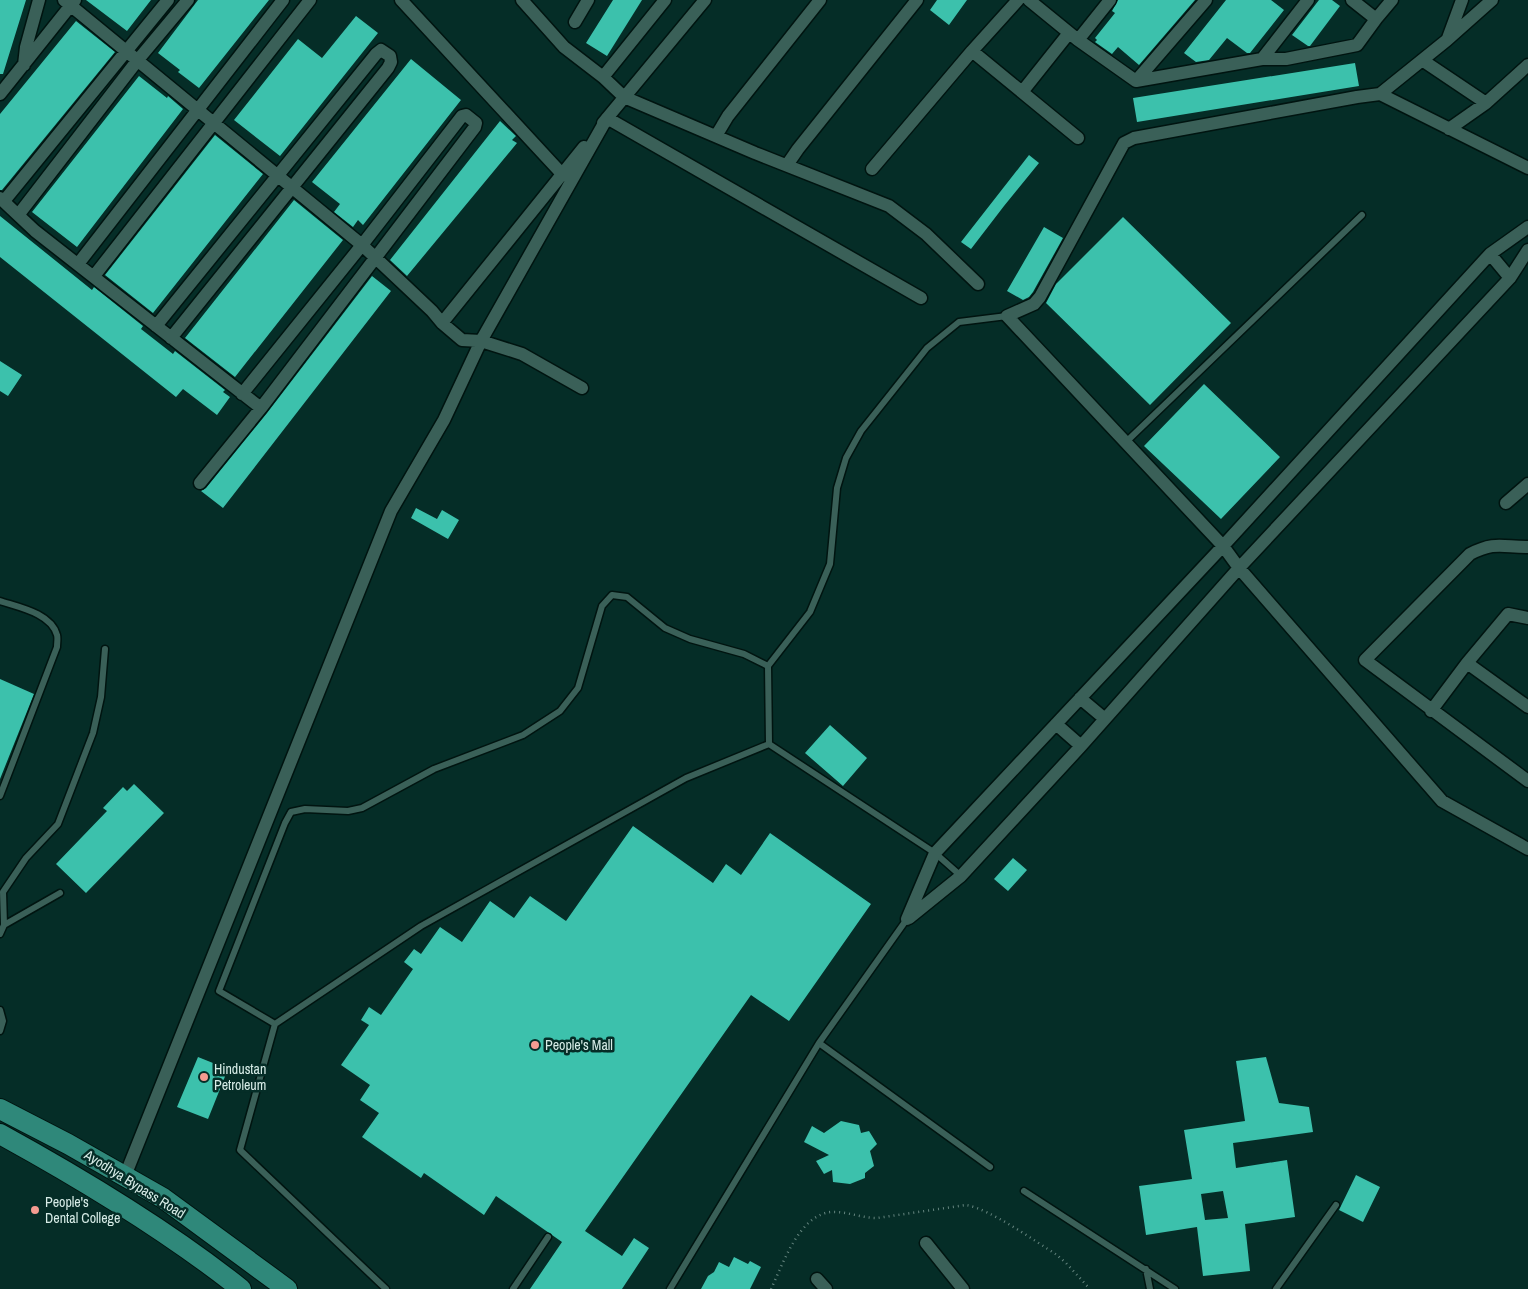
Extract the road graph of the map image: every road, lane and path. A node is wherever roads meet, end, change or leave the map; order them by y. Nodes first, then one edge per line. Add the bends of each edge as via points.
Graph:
1 (39, 0) edge
2 (168, 0) edge
3 (188, 0) edge
4 (283, 0) edge
5 (310, 0) edge
6 (401, 0) edge
7 (522, 0) edge
8 (588, 0) edge
9 (665, 0) edge
10 (705, 0) edge
11 (820, 0) edge
12 (917, 0) edge
13 (1018, 0) edge
14 (1029, 0) edge
15 (1110, 0) edge
16 (1206, 0) edge
17 (1308, 0) edge
18 (1352, 0) edge
19 (1392, 0) edge
20 (1462, 0) edge
21 (1492, 0) edge
22 (70, 2) edge
23 (1376, 18) junction
24 (575, 22) dead end
25 (1074, 36) junction
26 (1447, 40) junction
27 (972, 51) junction
28 (126, 52) junction
29 (1262, 59) junction
30 (1422, 60) junction
31 (137, 61) junction
32 (24, 65) junction
33 (1528, 65) edge
34 (602, 77) junction
35 (1136, 81) junction
36 (1022, 92) junction
37 (0, 94) edge
38 (1380, 94) junction
39 (624, 97) junction
40 (1486, 104) junction
41 (198, 110) junction
42 (608, 118) junction
43 (214, 123) junction
44 (1449, 129) junction
45 (716, 136) junction
46 (1078, 138) dead end
47 (787, 165) junction
48 (1528, 168) edge
49 (872, 169) dead end
50 (562, 174) junction
51 (278, 176) junction
52 (292, 187) junction
53 (2, 200) edge
54 (19, 214) junction
55 (1362, 215) dead end
56 (1528, 227) edge
57 (362, 245) junction
58 (1528, 250) edge
59 (1490, 254) junction
60 (374, 258) junction
61 (78, 264) junction
62 (94, 276) junction
63 (1510, 278) junction
64 (978, 284) dead end
65 (920, 298) dead end
66 (1008, 316) junction
67 (442, 323) junction
68 (156, 326) junction
69 (171, 338) junction
70 (481, 340) junction
71 (582, 388) dead end
72 (242, 394) junction
73 (261, 408) junction
74 (1126, 442) junction
75 (200, 483) dead end
76 (1528, 484) edge
77 (1506, 503) dead end
78 (1223, 546) junction
79 (1528, 547) edge
80 (1239, 568) junction
81 (0, 601) edge
82 (1528, 618) edge
83 (105, 649) dead end
84 (1467, 663) junction
85 (768, 666) junction
86 (1080, 698) junction
87 (1528, 707) edge
88 (1432, 711) junction
89 (1105, 719) junction
90 (1056, 724) junction
91 (769, 744) junction
92 (1081, 746) junction
93 (1528, 781) edge
94 (0, 796) edge
95 (1528, 849) edge
96 (935, 853) junction
97 (960, 876) junction
98 (60, 893) dead end
99 (907, 919) junction
100 (4, 925) junction
101 (0, 934) edge
102 (0, 1010) edge
103 (274, 1024) junction
104 (0, 1031) edge
105 (819, 1044) junction
106 (0, 1109) edge
107 (0, 1134) edge
108 (990, 1167) dead end
109 (125, 1176) junction
110 (1024, 1190) dead end
111 (163, 1198) junction
112 (1336, 1205) dead end
113 (149, 1224) junction
114 (548, 1237) dead end
115 (926, 1243) dead end
116 (1146, 1269) junction
117 (817, 1278) dead end
118 (241, 1289) edge
119 (288, 1289) edge
120 (386, 1289) edge
121 (513, 1289) edge
122 (670, 1289) edge
123 (826, 1289) edge
124 (963, 1289) edge
125 (1150, 1289) edge
126 (1175, 1289) edge
127 (1276, 1289) edge

1 - 32 street
2 - 28 street
3 - 31 street
4 - 41 street
5 - 43 street
6 - 50 street
7 - 34 street via 564,47
8 - 24 street
9 - 34 street
10 - 39 street
11 - 45 street via 728,116
12 - 47 street
13 - 27 street
14 - 25 street
15 - 25 street
16 - 35 street
17 - 29 street
18 - 23 street
19 - 23 street
20 - 26 street
21 - 26 street
22 - 28 street
22 - 32 street
23 - 29 street via 1357,44 1286,59
25 - 35 street
25 - 36 street
26 - 30 street
27 - 36 street
27 - 49 street
28 - 31 street
28 - 53 street
29 - 35 street
30 - 38 street
30 - 40 street
31 - 41 street
31 - 54 street
32 - 37 street
33 - 40 street
34 - 39 street
36 - 46 street
38 - 44 street
38 - 66 street via 1134,138 1124,143 1040,297 1034,304
39 - 42 street
39 - 45 street
40 - 44 street
41 - 43 street
41 - 61 street
42 - 50 street
42 - 65 street
42 - 70 street
43 - 51 street
43 - 62 street
44 - 48 street
45 - 47 street
47 - 64 street via 889,206 926,234
50 - 67 street
51 - 52 street
51 - 52 street via 376,54 381,50 390,56 388,68
51 - 68 street
52 - 57 street
52 - 69 street
53 - 54 street
54 - 61 street
55 - 74 lane
56 - 59 street
57 - 60 street
57 - 60 street via 462,116 473,120 475,127
57 - 72 street
58 - 63 street
59 - 63 street
59 - 78 street
60 - 67 street
60 - 73 street
61 - 62 street
62 - 68 street
63 - 80 street
66 - 74 street
66 - 85 lane via 959,322 927,348 861,431 846,458 837,488 830,564 810,612
67 - 70 street via 462,340
68 - 69 street
69 - 72 street
70 - 71 street via 522,354
70 - 109 street via 444,420 390,511
72 - 73 street
73 - 75 street
74 - 78 street
76 - 77 street
78 - 80 street
78 - 86 street
79 - 88 street via 1500,544 1483,547 1470,554 1365,660
80 - 89 street
80 - 95 street via 1442,801
81 - 94 lane via 36,612 58,635 57,647
82 - 84 street via 1508,614
83 - 100 lane via 101,697 93,734 58,824 26,858 4,892
84 - 87 street
84 - 88 street
85 - 91 lane
85 - 103 lane via 744,654 690,639 665,628 627,597 612,594 602,606 578,688 560,711 523,735 434,769 362,808 291,812 219,991
86 - 89 street
86 - 90 street
88 - 93 street
89 - 92 street
90 - 92 street
90 - 96 street
91 - 96 lane
91 - 103 lane via 686,778 421,926
92 - 97 street
96 - 97 lane
96 - 99 street
97 - 99 street
98 - 100 lane
99 - 105 lane
100 - 101 lane
102 - 104 lane via 3,1021
103 - 120 lane via 240,1150
105 - 108 lane
105 - 122 lane
106 - 109 main road, Ayodhya Bypass Road
107 - 113 main road, Ayodhya Bypass Road via 50,1161
109 - 111 main road, Ayodhya Bypass Road
110 - 116 lane
111 - 113 main road
111 - 119 main road, Ayodhya Bypass Road
112 - 127 lane
113 - 118 main road, Ayodhya Bypass Road
114 - 121 lane
115 - 124 street
116 - 125 lane
116 - 126 lane
117 - 123 street

